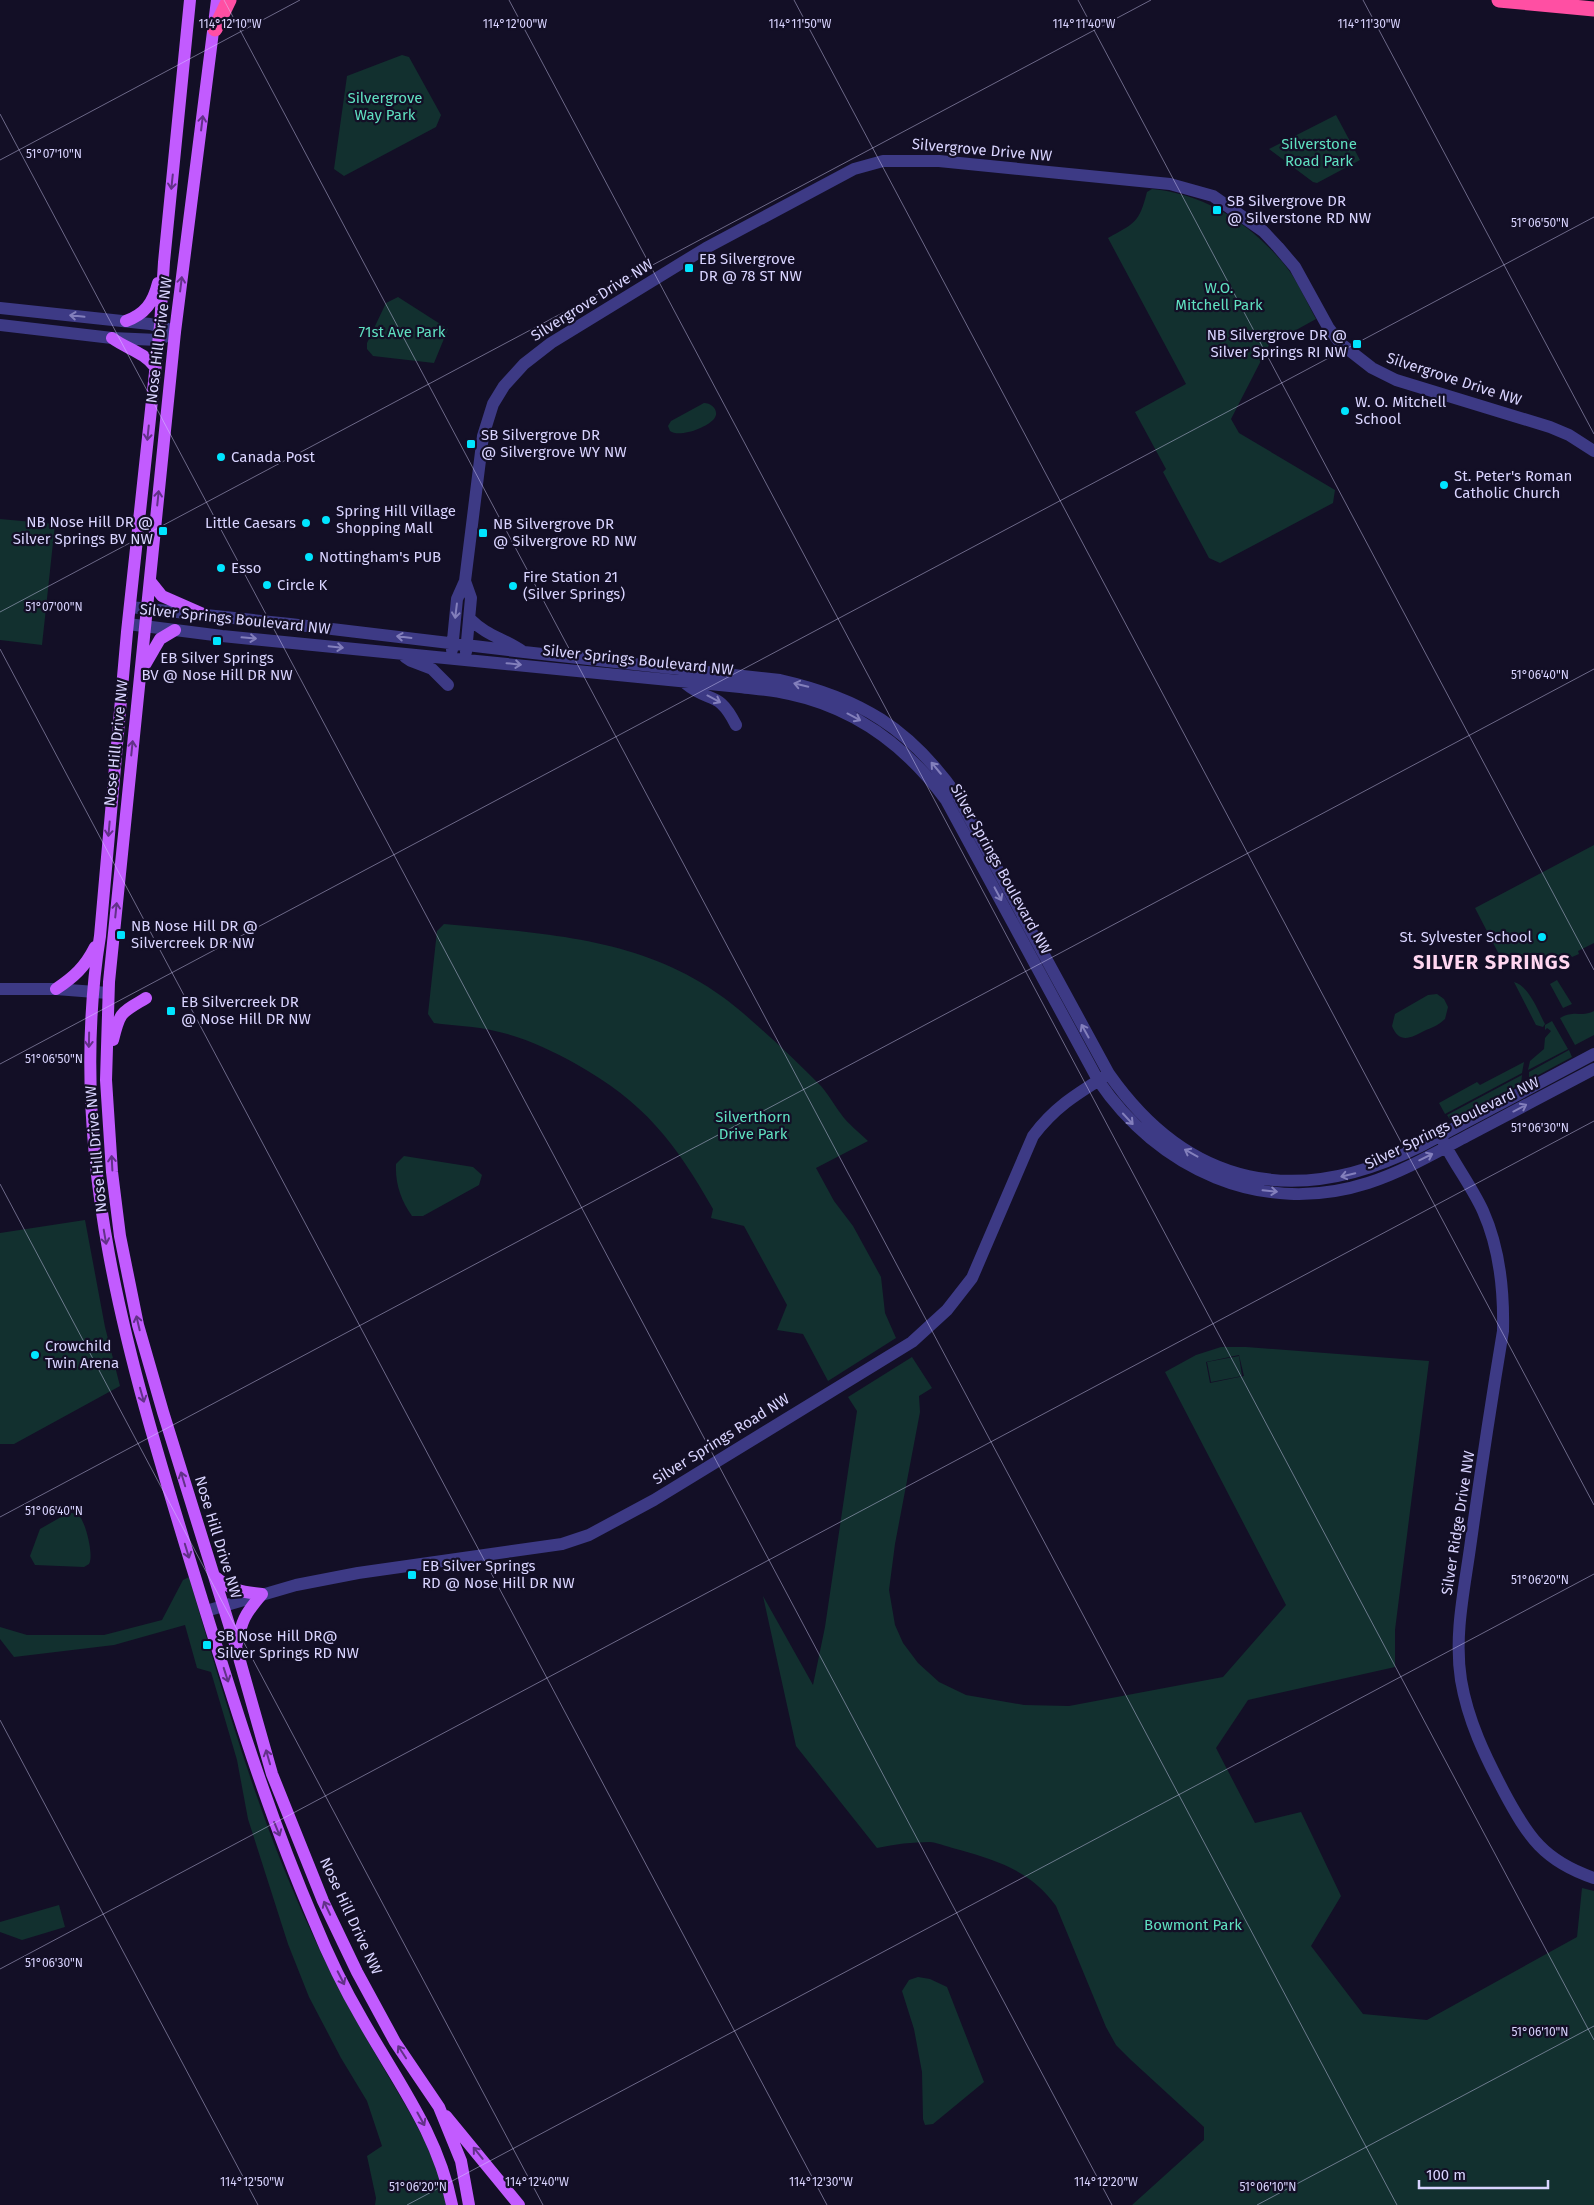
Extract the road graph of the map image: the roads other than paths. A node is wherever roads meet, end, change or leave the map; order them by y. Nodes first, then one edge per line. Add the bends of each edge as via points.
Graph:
1 (182, 0) edge
2 (190, 0) edge
3 (217, 0) edge
4 (229, 0) edge
5 (1499, 0) edge
6 (1594, 9) edge
7 (187, 29) junction
8 (215, 29) junction
9 (164, 262) junction
10 (0, 308) edge
11 (126, 321) junction
12 (0, 325) edge
13 (160, 326) junction
14 (175, 332) junction
15 (112, 338) junction
16 (158, 340) junction
17 (155, 367) junction
18 (1594, 451) edge
19 (150, 581) junction
20 (465, 581) junction
21 (130, 607) junction
22 (146, 610) junction
23 (203, 614) junction
24 (470, 618) junction
25 (128, 624) junction
26 (290, 624) junction
27 (144, 626) junction
28 (175, 630) junction
29 (287, 642) junction
30 (452, 644) junction
31 (467, 646) junction
32 (524, 652) junction
33 (402, 653) junction
34 (451, 658) junction
35 (466, 659) junction
36 (140, 674) junction
37 (684, 682) junction
38 (448, 685) dead end
39 (736, 725) dead end
40 (100, 936) junction
41 (0, 989) edge
42 (56, 989) junction
43 (92, 992) junction
44 (108, 993) junction
45 (146, 998) dead end
46 (1594, 1054) edge
47 (107, 1065) junction
48 (1594, 1069) edge
49 (1103, 1077) junction
50 (1443, 1141) junction
51 (214, 1576) junction
52 (262, 1594) junction
53 (222, 1607) junction
54 (206, 1611) junction
55 (236, 1647) junction
56 (1594, 1878) edge
57 (439, 2107) junction
58 (452, 2205) edge
59 (470, 2205) edge
60 (519, 2205) edge

1 - 7 main road
2 - 7 main road, Nose Hill Drive NW
3 - 8 main road, Nose Hill Drive NW
4 - 8 highway
5 - 6 highway
7 -> 9 main road, Nose Hill Drive NW
14 -> 8 main road, Nose Hill Drive NW
9 - 11 main road via 149,306 139,316
9 - 13 main road, Nose Hill Drive NW
11 -> 10 street
11 - 13 street
12 - 15 street
13 - 14 street
13 - 16 main road, Nose Hill Drive NW
14 - 16 street
19 -> 14 main road, Nose Hill Drive NW
15 - 16 street
15 - 17 main road via 145,356
16 - 17 main road, Nose Hill Drive NW
17 -> 21 main road, Nose Hill Drive NW
18 - 20 street, Silvergrove Drive NW via 1550,427 1396,380 1372,368 1340,343 1294,267 1278,247 1263,231 1213,196 1170,184 939,161 883,161 854,169 706,248 551,343 524,364 493,404 482,436
19 - 22 main road, Nose Hill Drive NW
19 - 23 main road via 162,596
20 - 24 street, Silvergrove Drive NW via 471,598
20 -> 30 street, Silvergrove Drive NW via 458,599
21 - 22 street, Silver Springs Boulevard NW
21 - 25 main road, Nose Hill Drive NW
22 - 23 street, Silver Springs Boulevard NW
22 - 27 main road, Nose Hill Drive NW
23 - 26 street, Silver Springs Boulevard NW
24 - 31 street, Silvergrove Drive NW
24 - 32 street via 484,632
25 - 27 street, Silver Springs Boulevard NW
25 -> 40 main road, Nose Hill Drive NW
26 - 29 street
30 -> 26 street, Silver Springs Boulevard NW
27 - 28 street, Silver Springs Boulevard NW
27 - 36 main road, Nose Hill Drive NW
28 -> 29 street, Silver Springs Boulevard NW
28 - 36 main road via 160,639
29 -> 33 street, Silver Springs Boulevard NW
30 - 31 street, Silver Springs Boulevard NW
30 - 34 street, Silvergrove Drive NW
31 - 32 street, Silver Springs Boulevard NW
31 - 35 street, Silvergrove Drive NW
49 -> 32 street, Silver Springs Boulevard NW via 958,797 927,757 896,729 842,698 780,680
33 - 34 street, Silver Springs Boulevard NW
33 - 38 street via 411,661 432,669
34 - 35 street, Silver Springs Boulevard NW
35 -> 37 street, Silver Springs Boulevard NW
44 -> 36 main road, Nose Hill Drive NW
37 -> 39 street via 720,701 728,708
37 -> 49 street, Silver Springs Boulevard NW via 789,694 828,705 883,734 905,753 930,778 960,823
40 - 42 main road via 82,968
40 - 43 main road, Nose Hill Drive NW
41 - 42 street
42 - 43 street
43 - 44 street
43 -> 54 main road, Nose Hill Drive NW via 89,1077 104,1233 122,1325
44 - 47 main road, Nose Hill Drive NW
45 - 47 main road via 122,1012 118,1018
46 - 50 street, Silver Springs Boulevard NW
51 -> 47 main road, Nose Hill Drive NW via 138,1325 120,1236 112,1172
50 -> 48 street, Silver Springs Boulevard NW
49 - 50 street, Silver Springs Boulevard NW via 1113,1103 1165,1151 1211,1176 1255,1189 1292,1193 1367,1183 1390,1174
49 - 52 street, Silver Springs Road NW via 1060,1105 1033,1136 972,1278 947,1310 912,1342 876,1365 654,1500 589,1535 562,1544 358,1573
50 - 56 street, Silver Ridge Drive NW via 1482,1210 1492,1236 1503,1298 1503,1331 1460,1610 1461,1678 1473,1728 1525,1829 1554,1859
51 - 52 main road via 233,1589
51 - 53 main road, Nose Hill Drive NW
52 - 53 street, Silver Springs Road NW
52 - 55 main road via 246,1612
53 - 54 street, Silver Springs Road NW
53 - 55 main road, Nose Hill Drive NW
54 -> 58 main road, Nose Hill Drive NW via 269,1810 315,1923 361,2018 430,2135
57 -> 55 main road, Nose Hill Drive NW via 396,2042 356,1972 323,1901 272,1774
57 - 59 main road, Nose Hill Drive NW via 461,2161
60 -> 57 main road

